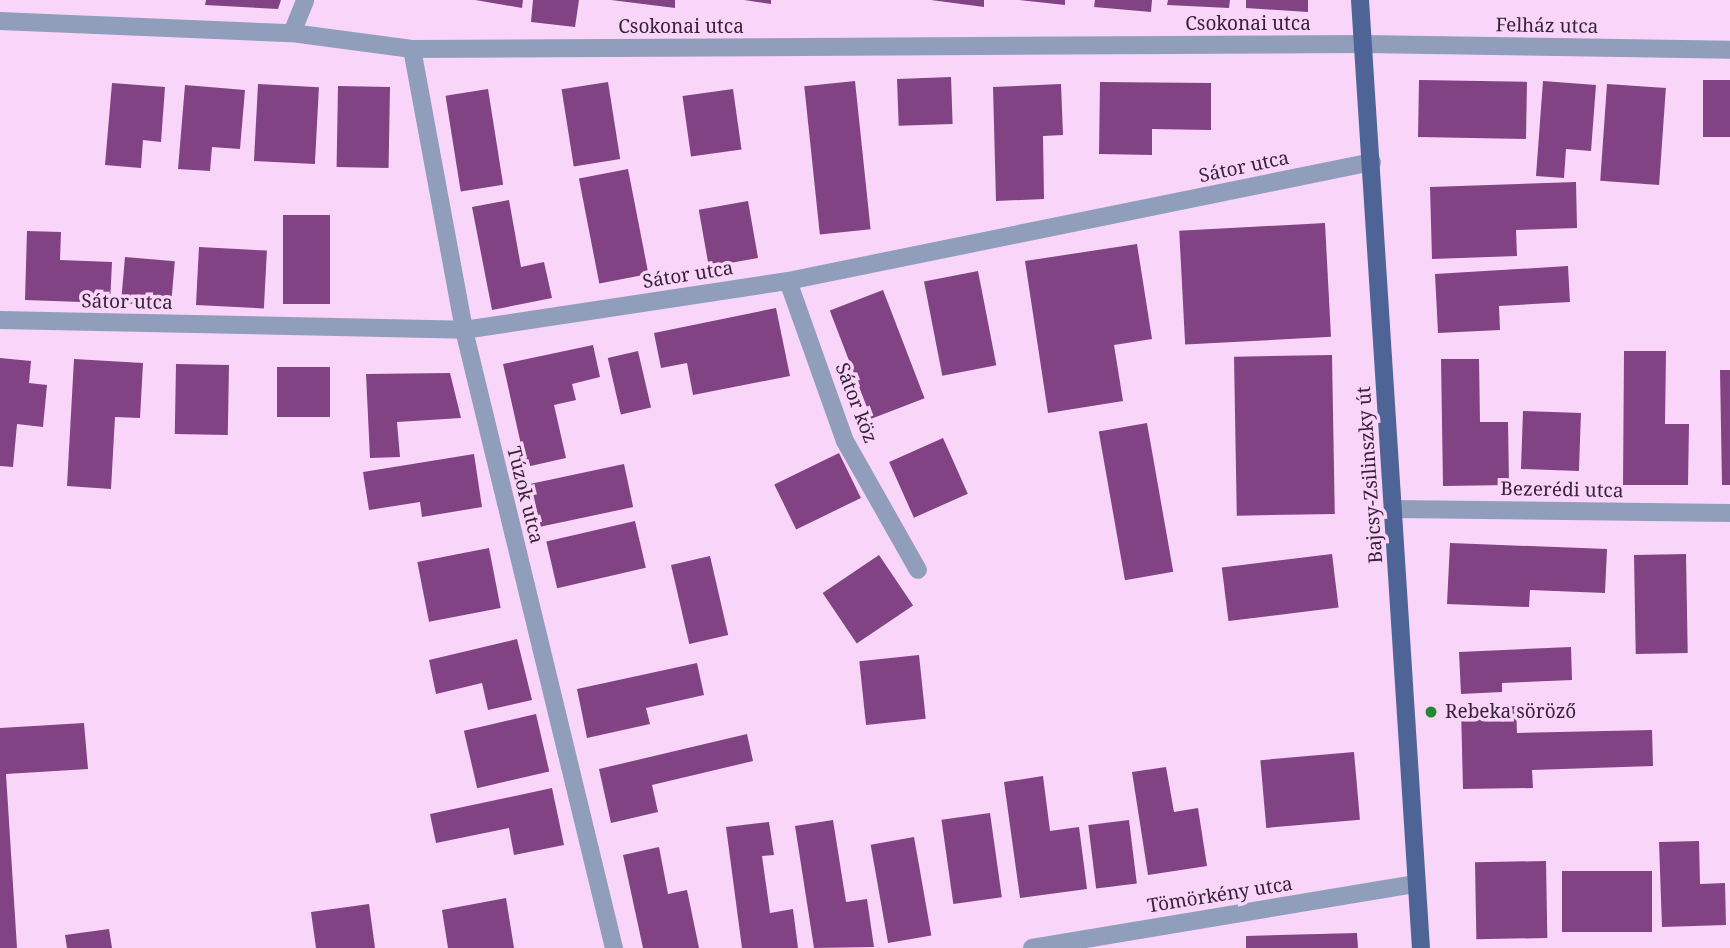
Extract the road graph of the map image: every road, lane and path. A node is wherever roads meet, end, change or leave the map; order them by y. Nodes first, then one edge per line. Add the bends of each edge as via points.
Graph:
1 (305, 0) edge
2 (1360, 0) edge
3 (0, 21) edge
4 (292, 33) junction
5 (1363, 44) junction
6 (412, 49) junction
7 (1730, 50) edge
8 (1372, 162) junction
9 (788, 281) junction
10 (0, 320) edge
11 (464, 330) junction
12 (1394, 509) junction
13 (1730, 513) edge
14 (918, 570) dead end
15 (1416, 884) junction
16 (614, 948) edge
17 (1032, 948) edge
18 (1421, 948) edge

1 - 4 street
2 - 5 main road, Bajcsy-Zsilinszky út
3 - 4 street, Csokonai utca
4 - 6 street, Csokonai utca
5 - 6 street, Csokonai utca
5 - 7 street, Felház utca
5 - 8 main road, Bajcsy-Zsilinszky út
6 - 11 street, Túzok utca
8 - 9 street, Sátor utca
8 - 12 main road, Bajcsy-Zsilinszky út
9 - 11 street, Sátor utca
9 - 14 street, Sátor köz via 845,441
10 - 11 street, Sátor utca
11 - 16 street, Túzok utca
12 - 13 street, Bezerédi utca
12 - 15 main road, Bajcsy-Zsilinszky út
15 - 17 street, Tömörkény utca
15 - 18 main road, Bajcsy-Zsilinszky út

